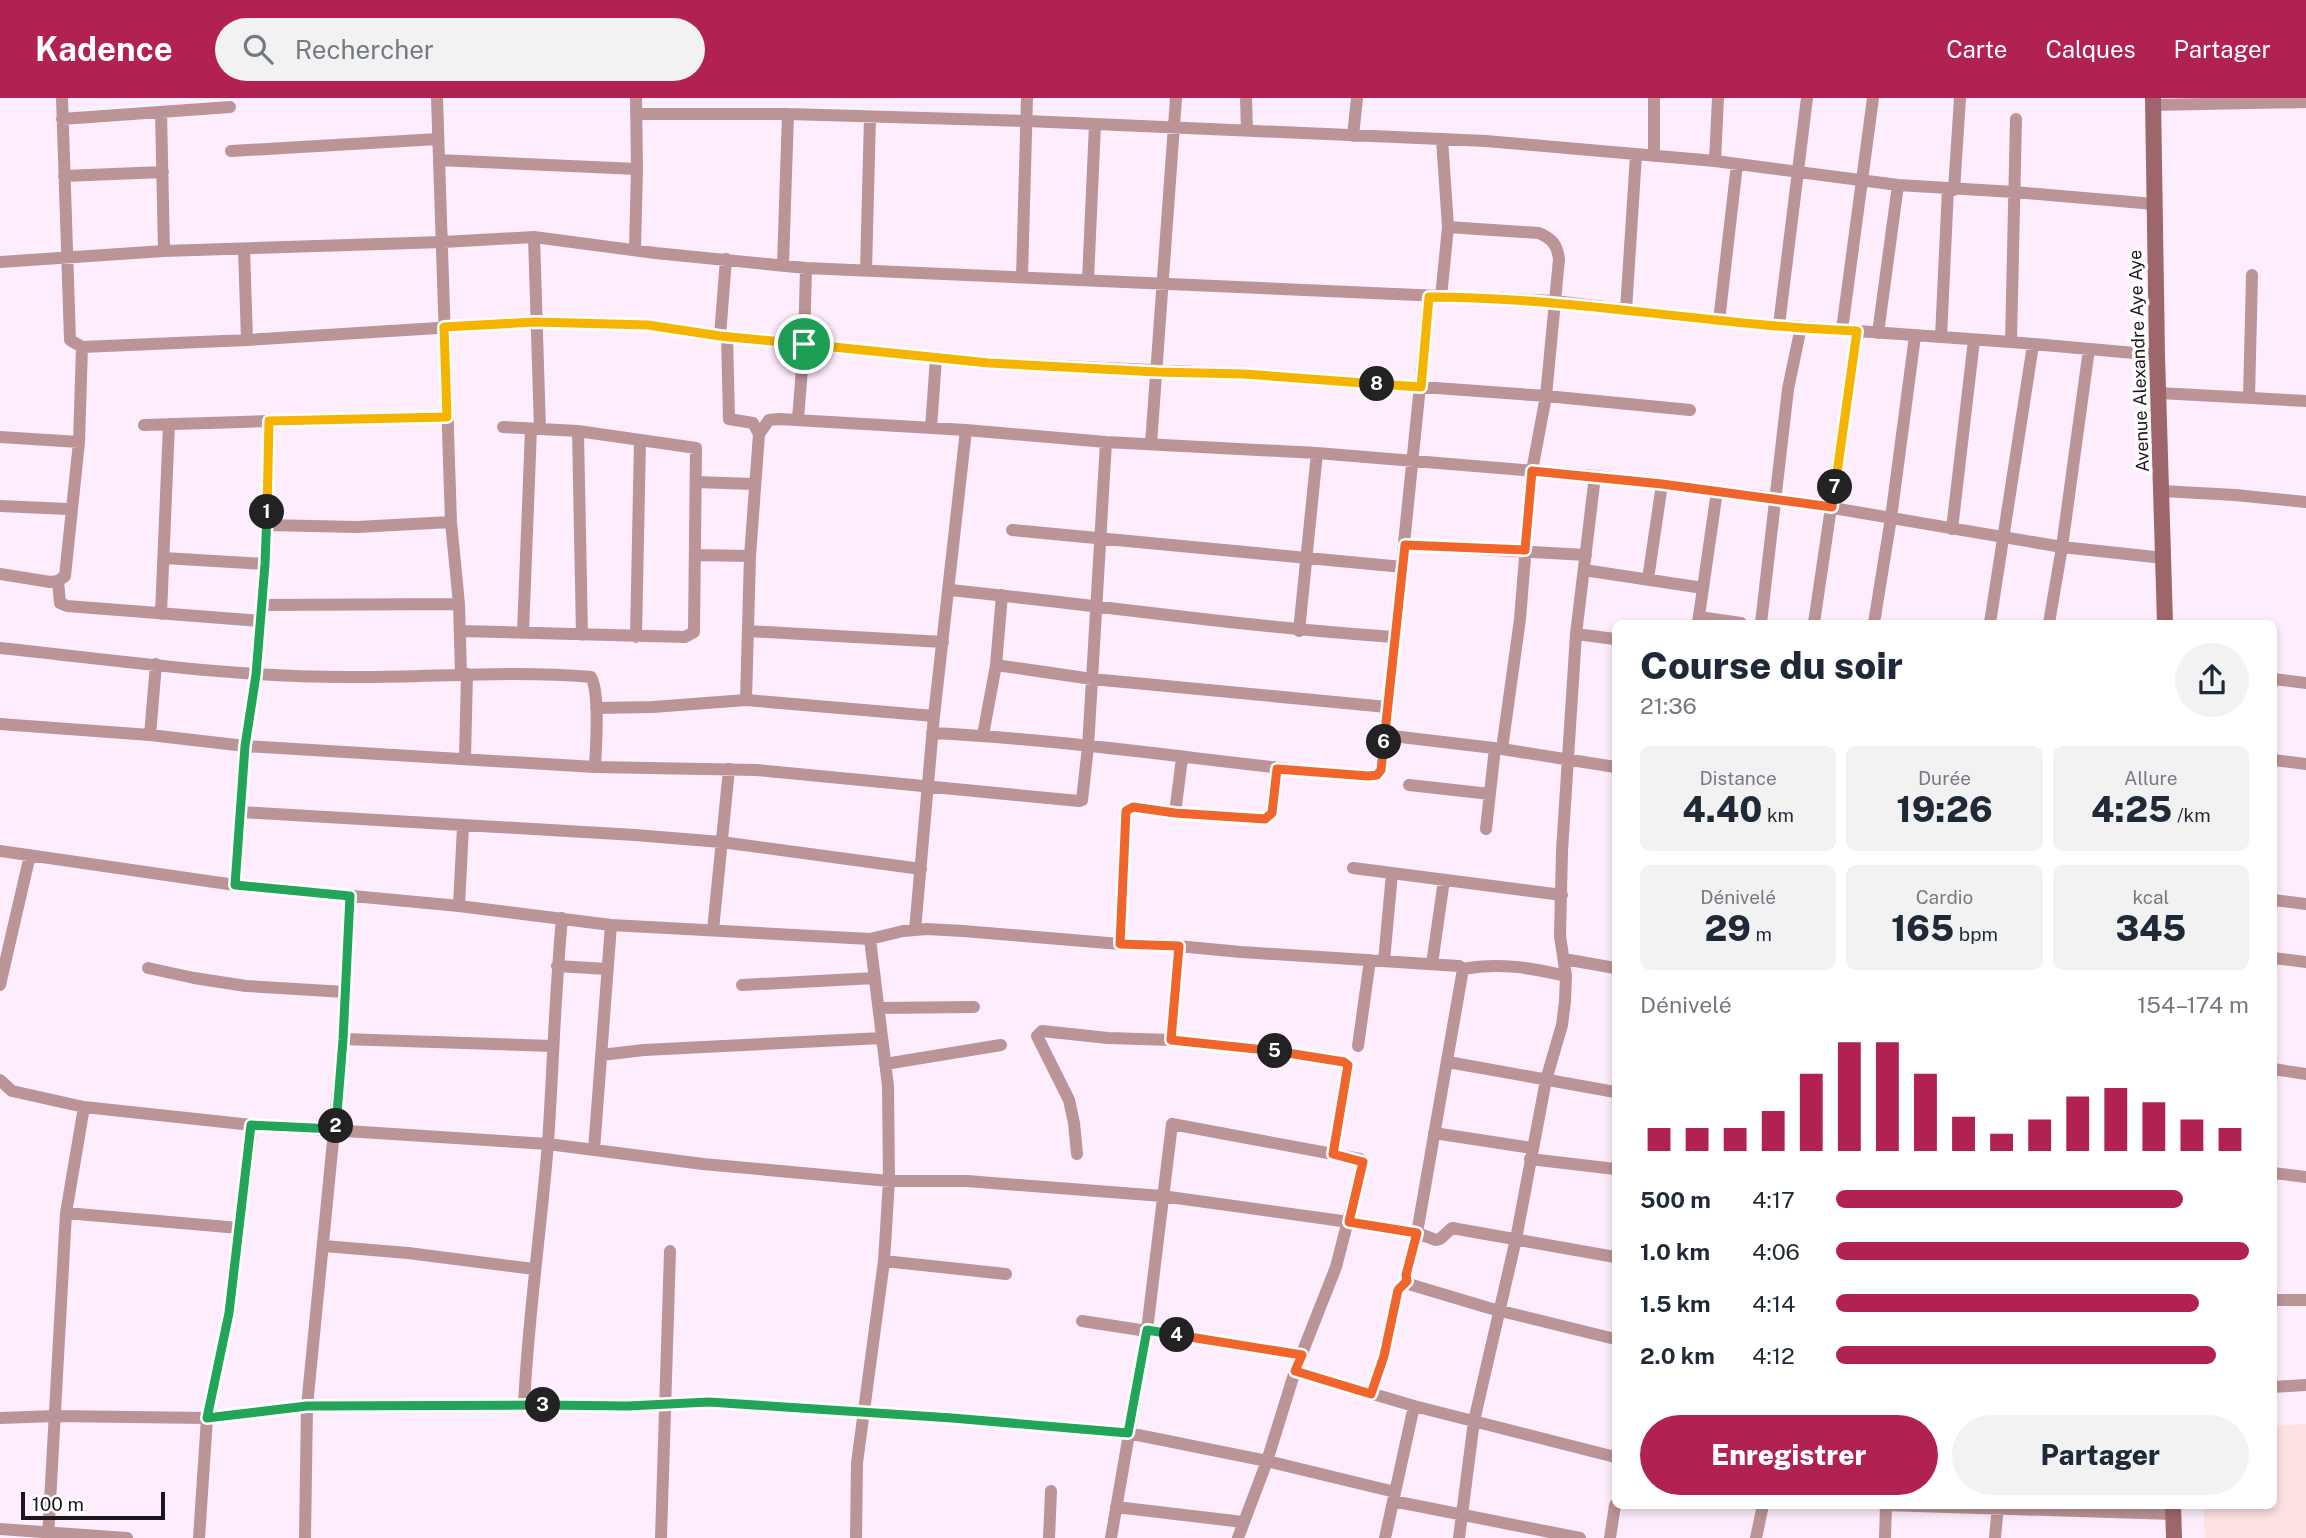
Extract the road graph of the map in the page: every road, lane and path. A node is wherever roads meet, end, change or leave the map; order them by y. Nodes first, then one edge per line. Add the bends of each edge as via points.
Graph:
1 (62, 98) edge
2 (437, 98) edge
3 (636, 98) edge
4 (1027, 98) edge
5 (1176, 98) edge
6 (1246, 98) edge
7 (1357, 98) edge
8 (1654, 98) edge
9 (1718, 98) edge
10 (1807, 98) edge
11 (1873, 98) edge
12 (1960, 98) edge
13 (2153, 101) edge
14 (2306, 103) edge
15 (230, 107) dead end
16 (161, 112) junction
17 (636, 114) junction
18 (788, 114) junction
19 (870, 117) junction
20 (62, 119) junction
21 (2016, 119) dead end
22 (1027, 121) junction
23 (1095, 124) junction
24 (1173, 128) junction
25 (1247, 131) junction
26 (1353, 136) junction
27 (438, 138) junction
28 (1442, 139) junction
29 (231, 151) dead end
30 (1636, 155) junction
31 (1654, 156) junction
32 (439, 160) junction
33 (1715, 162) junction
34 (1737, 164) junction
35 (637, 169) junction
36 (1797, 171) junction
37 (163, 172) junction
38 (64, 176) junction
39 (1862, 179) junction
40 (1898, 185) junction
41 (1951, 190) junction
42 (2014, 192) junction
43 (2154, 204) junction
44 (1448, 227) junction
45 (534, 236) junction
46 (443, 242) junction
47 (244, 249) junction
48 (635, 249) junction
49 (164, 251) junction
50 (67, 257) junction
51 (726, 259) junction
52 (0, 262) edge
53 (783, 265) junction
54 (806, 268) junction
55 (866, 270) junction
56 (2252, 275) dead end
57 (1022, 277) junction
58 (1088, 280) junction
59 (1162, 284) junction
60 (1435, 297) junction
61 (1555, 301) junction
62 (1626, 310) junction
63 (1719, 321) junction
64 (535, 322) junction
65 (1779, 326) junction
66 (444, 327) junction
67 (1801, 327) junction
68 (1842, 330) junction
69 (1857, 331) junction
70 (1878, 333) junction
71 (723, 336) junction
72 (1915, 336) junction
73 (1941, 337) junction
74 (247, 340) junction
75 (1974, 340) junction
76 (2011, 342) junction
77 (804, 344) junction
78 (2033, 345) junction
79 (82, 347) junction
80 (2089, 349) junction
81 (2157, 355) junction
82 (936, 358) junction
83 (1157, 372) junction
84 (1421, 387) junction
85 (2160, 393) junction
86 (1546, 396) junction
87 (2249, 398) junction
88 (2306, 401) edge
89 (1690, 410) dead end
90 (447, 417) junction
91 (798, 419) junction
92 (269, 421) junction
93 (169, 424) junction
94 (144, 425) dead end
95 (503, 427) dead end
96 (931, 428) junction
97 (536, 429) junction
98 (966, 430) junction
99 (578, 431) junction
100 (758, 434) junction
101 (0, 438) edge
102 (640, 440) junction
103 (79, 442) junction
104 (1106, 442) junction
105 (1151, 444) junction
106 (1317, 453) junction
107 (1413, 461) junction
108 (1532, 471) junction
109 (1595, 477) junction
110 (696, 482) junction
111 (753, 484) junction
112 (1662, 484) junction
113 (1717, 491) junction
114 (2162, 491) junction
115 (1774, 498) junction
116 (2306, 502) edge
117 (0, 506) edge
118 (1832, 507) junction
119 (71, 512) junction
120 (1891, 518) junction
121 (451, 522) junction
122 (266, 525) junction
123 (1951, 529) junction
124 (1012, 530) dead end
125 (2001, 538) junction
126 (1100, 540) junction
127 (1405, 545) junction
128 (2062, 547) junction
129 (1525, 550) junction
130 (695, 555) junction
131 (1586, 555) junction
132 (750, 556) junction
133 (1306, 557) junction
134 (164, 558) junction
135 (2164, 558) junction
136 (265, 564) junction
137 (1403, 567) junction
138 (1584, 570) junction
139 (0, 574) edge
140 (1648, 579) junction
141 (58, 581) junction
142 (1703, 588) junction
143 (950, 590) junction
144 (1002, 595) junction
145 (459, 604) junction
146 (262, 605) junction
147 (1095, 605) junction
148 (161, 614) junction
149 (1698, 620) edge
150 (1761, 620) edge
151 (1815, 620) edge
152 (1874, 620) edge
153 (1990, 620) edge
154 (2050, 620) edge
155 (2165, 620) edge
156 (261, 621) junction
157 (460, 631) junction
158 (748, 631) junction
159 (1299, 631) junction
160 (523, 633) junction
161 (1576, 634) junction
162 (582, 635) junction
163 (636, 637) junction
164 (1394, 637) junction
165 (1612, 639) edge
166 (943, 642) junction
167 (0, 648) edge
168 (156, 664) junction
169 (996, 665) junction
170 (464, 674) junction
171 (256, 675) junction
172 (2277, 678) edge
173 (1092, 679) junction
174 (2306, 682) edge
175 (746, 700) junction
176 (1387, 707) junction
177 (596, 708) junction
178 (934, 716) junction
179 (0, 724) edge
180 (933, 733) junction
181 (150, 735) junction
182 (984, 735) junction
183 (1384, 735) junction
184 (245, 746) junction
185 (1088, 747) junction
186 (1499, 748) junction
187 (465, 758) junction
188 (1182, 758) junction
189 (1568, 759) junction
190 (2277, 760) edge
191 (2306, 764) edge
192 (1612, 766) edge
193 (595, 767) junction
194 (729, 769) junction
195 (1277, 769) junction
196 (928, 785) junction
197 (1409, 785) dead end
198 (1490, 794) junction
199 (240, 812) junction
200 (1175, 813) junction
201 (463, 826) junction
202 (1486, 830) dead end
203 (721, 842) junction
204 (0, 851) edge
205 (30, 855) junction
206 (1353, 868) dead end
207 (921, 869) junction
208 (1392, 873) junction
209 (1444, 880) junction
210 (235, 885) junction
211 (1562, 895) junction
212 (350, 896) junction
213 (2277, 900) edge
214 (2306, 904) edge
215 (459, 906) junction
216 (562, 918) junction
217 (611, 925) junction
218 (713, 930) junction
219 (915, 930) junction
220 (870, 939) junction
221 (1120, 944) junction
222 (1179, 946) junction
223 (2277, 958) edge
224 (1564, 959) junction
225 (1370, 960) junction
226 (1384, 961) junction
227 (2306, 962) edge
228 (1432, 964) junction
229 (557, 965) junction
230 (1612, 967) edge
231 (148, 968) dead end
232 (607, 969) junction
233 (1463, 969) junction
234 (1566, 976) junction
235 (875, 978) junction
236 (0, 985) edge
237 (742, 985) dead end
238 (345, 992) junction
239 (974, 1007) dead end
240 (879, 1008) junction
241 (881, 1038) junction
242 (343, 1040) junction
243 (1171, 1040) junction
244 (1001, 1045) dead end
245 (552, 1046) junction
246 (1358, 1046) dead end
247 (601, 1055) junction
248 (1448, 1062) junction
249 (885, 1064) junction
250 (2277, 1070) edge
251 (2306, 1074) edge
252 (0, 1080) edge
253 (1546, 1080) junction
254 (1612, 1091) edge
255 (84, 1107) junction
256 (251, 1125) junction
257 (335, 1129) junction
258 (1434, 1133) junction
259 (548, 1144) junction
260 (594, 1150) junction
261 (1531, 1153) junction
262 (1077, 1154) dead end
263 (1333, 1154) junction
264 (1612, 1168) edge
265 (2277, 1173) edge
266 (2306, 1177) edge
267 (889, 1181) junction
268 (1162, 1196) junction
269 (66, 1213) junction
270 (1349, 1222) junction
271 (239, 1228) junction
272 (1417, 1233) junction
273 (1516, 1239) junction
274 (324, 1246) junction
275 (670, 1251) dead end
276 (1612, 1256) edge
277 (884, 1261) junction
278 (534, 1269) junction
279 (1006, 1274) dead end
280 (1407, 1281) junction
281 (2277, 1300) edge
282 (2306, 1300) edge
283 (1500, 1311) junction
284 (1082, 1321) dead end
285 (1147, 1330) junction
286 (1612, 1338) edge
287 (1302, 1355) junction
288 (1295, 1371) junction
289 (2306, 1385) edge
290 (2277, 1387) edge
291 (1371, 1394) junction
292 (666, 1404) junction
293 (524, 1405) junction
294 (307, 1406) junction
295 (1415, 1406) junction
296 (864, 1413) junction
297 (55, 1416) junction
298 (0, 1418) edge
299 (207, 1418) junction
300 (1474, 1421) junction
301 (1128, 1433) junction
302 (1612, 1456) edge
303 (1266, 1461) junction
304 (1051, 1491) dead end
305 (1394, 1497) junction
306 (1116, 1507) junction
307 (1614, 1509) edge
308 (1762, 1509) edge
309 (1886, 1509) edge
310 (1998, 1509) edge
311 (2123, 1509) edge
312 (2173, 1510) edge
313 (1462, 1516) junction
314 (1243, 1522) junction
315 (0, 1529) edge
316 (48, 1535) edge
317 (100, 1537) edge
318 (127, 1538) edge
319 (199, 1538) edge
320 (305, 1538) edge
321 (662, 1538) edge
322 (856, 1538) edge
323 (1049, 1538) edge
324 (1111, 1538) edge
325 (1238, 1538) edge
326 (1385, 1538) edge
327 (1459, 1538) edge
328 (1580, 1538) edge
329 (1610, 1538) edge
330 (1756, 1538) edge
331 (1885, 1538) edge
332 (1995, 1538) edge
333 (2174, 1538) edge

1 - 20 street
2 - 27 street
3 - 17 street
4 - 22 street
5 - 24 street
6 - 25 street
7 - 26 street
8 - 31 street
9 - 33 street
10 - 36 street
11 - 39 street
12 - 41 street
13 - 14 street
13 - 43 street, Avenue Alexandre Aye Aye
15 - 16 street
16 - 20 street
16 - 37 street
17 - 18 street
17 - 35 street
18 - 19 street
18 - 53 street
19 - 22 street
19 - 55 street
20 - 38 street
21 - 42 street
22 - 23 street
22 - 57 street
23 - 24 street
23 - 58 street
24 - 25 street
24 - 59 street
25 - 26 street
26 - 28 street
27 - 29 street
27 - 32 street
28 - 30 street
28 - 44 street
30 - 31 street
30 - 62 street
31 - 33 street
32 - 35 street
32 - 46 street
33 - 34 street
34 - 36 street
34 - 63 street
35 - 48 street
36 - 39 street
36 - 65 street
37 - 38 street
37 - 49 street
38 - 50 street
39 - 40 street
39 - 68 street
40 - 41 street
40 - 70 street
41 - 42 street
41 - 73 street
42 - 43 street
42 - 76 street
43 - 81 street, Avenue Alexandre Aye Aye
44 - 60 street
44 - 61 street via 1549,237 1557,245 1559,259
45 - 46 street
45 - 48 street
45 - 64 street
46 - 47 street
46 - 66 street
47 - 49 street
47 - 74 street
48 - 51 street
49 - 50 street
50 - 52 street
50 - 79 street via 69,340
51 - 53 street
51 - 71 street
53 - 54 street
54 - 55 street
54 - 77 street
55 - 57 street
56 - 87 street
57 - 58 street
58 - 59 street
59 - 60 street
59 - 83 street
60 - 61 street
60 - 84 street
61 - 62 street
61 - 86 street
62 - 63 street
63 - 65 street
64 - 66 street
64 - 71 street via 648,325
64 - 97 street
65 - 67 street
66 - 74 street
66 - 90 street
67 - 68 street
67 - 115 street
68 - 69 street
69 - 70 street
69 - 118 street
70 - 72 street
71 - 77 street
71 - 100 street via 729,419 753,423
72 - 73 street
72 - 120 street
73 - 75 street
74 - 79 street
75 - 76 street
75 - 123 street
76 - 78 street
77 - 82 street
77 - 91 street
78 - 80 street
78 - 125 street
79 - 103 street
80 - 81 street
80 - 128 street
81 - 85 street, Avenue Alexandre Aye Aye
82 - 83 street
82 - 96 street
83 - 84 street
83 - 105 street
84 - 86 street
84 - 107 street
85 - 87 street
85 - 114 street, Avenue Alexandre Aye Aye
86 - 89 street
86 - 108 street
87 - 88 street
90 - 92 street
90 - 121 street
91 - 96 street
91 - 100 street via 769,420
92 - 93 street
92 - 122 street
93 - 94 street
93 - 134 street
95 - 97 street
96 - 98 street
97 - 99 street
97 - 160 street
98 - 104 street
98 - 143 street
99 - 102 street
99 - 162 street
100 - 111 street
101 - 103 street
102 - 110 street via 696,448
102 - 163 street
103 - 119 street
104 - 105 street
104 - 126 street
105 - 106 street
106 - 107 street
106 - 133 street
107 - 108 street
107 - 127 street
108 - 109 street
108 - 129 street
109 - 112 street
109 - 131 street
110 - 111 street
110 - 130 street
111 - 132 street
112 - 113 street
112 - 140 street
113 - 115 street
113 - 142 street
114 - 116 street
114 - 135 street, Avenue Alexandre Aye Aye
115 - 118 street
115 - 150 street
117 - 119 street
118 - 120 street
118 - 151 street
119 - 141 street via 65,576
120 - 123 street
120 - 152 street
121 - 122 street
121 - 145 street
122 - 136 street
123 - 125 street
124 - 126 street
125 - 128 street
125 - 153 street
126 - 133 street
126 - 147 street
127 - 129 street
127 - 137 street
128 - 135 street
128 - 154 street
129 - 131 street
129 - 186 street via 1520,619
130 - 132 street
130 - 163 street via 694,632 685,638
131 - 138 street
132 - 158 street
133 - 137 street
133 - 159 street
134 - 136 street
134 - 148 street
135 - 155 street, Avenue Alexandre Aye Aye
136 - 146 street
137 - 164 street
138 - 140 street
138 - 161 street
139 - 141 street
140 - 142 street
141 - 148 street via 60,603 66,606
142 - 149 street
143 - 144 street
143 - 166 street
144 - 147 street
144 - 169 street
145 - 146 street
145 - 157 street
146 - 156 street
147 - 159 street
147 - 173 street
148 - 156 street
156 - 171 street
157 - 160 street
157 - 170 street
158 - 166 street
158 - 175 street
159 - 164 street
160 - 162 street
161 - 165 street
161 - 189 street
162 - 163 street
164 - 176 street
166 - 178 street
167 - 168 street
168 - 171 street
168 - 181 street
169 - 173 street
169 - 182 street
170 - 171 street
170 - 177 street via 591,677
170 - 187 street
171 - 184 street
172 - 174 street
173 - 176 street
173 - 185 street
175 - 177 street
175 - 178 street
176 - 183 street
177 - 193 street
178 - 180 street
179 - 181 street
180 - 182 street
180 - 196 street
181 - 184 street
182 - 185 street
183 - 186 street
183 - 195 street via 1377,775
184 - 187 street
184 - 199 street
185 - 188 street
185 - 196 street via 1079,801
186 - 189 street
186 - 198 street
187 - 193 street
188 - 195 street
188 - 200 street
189 - 192 street
189 - 211 street
190 - 191 street
193 - 194 street
194 - 196 street
194 - 203 street
195 - 200 street via 1270,817
196 - 207 street
197 - 198 street
198 - 202 street
199 - 201 street
199 - 210 street
200 - 221 street via 1133,807 1126,811
201 - 203 street
201 - 215 street
203 - 207 street
203 - 218 street
204 - 205 street
205 - 210 street
205 - 236 street
206 - 208 street
207 - 219 street
208 - 209 street
208 - 226 street
209 - 211 street
209 - 228 street
210 - 212 street
211 - 224 street
212 - 215 street
212 - 238 street
213 - 214 street
215 - 216 street
216 - 217 street
216 - 229 street
217 - 218 street
217 - 232 street
218 - 220 street
219 - 220 street
219 - 221 street
220 - 235 street
221 - 222 street
222 - 225 street
222 - 243 street
223 - 227 street
224 - 230 street
224 - 234 street
225 - 226 street
225 - 246 street
226 - 228 street
228 - 233 street
229 - 232 street
229 - 245 street
231 - 238 street via 246,986
232 - 247 street
233 - 234 street via 1500,965
233 - 248 street
234 - 253 street via 1562,1025
235 - 237 street
235 - 240 street
238 - 242 street
239 - 240 street
240 - 241 street
241 - 247 street
241 - 249 street
242 - 245 street
242 - 257 street
243 - 262 street via 1038,1033 1069,1100
243 - 263 street via 1344,1062 1348,1070
244 - 249 street
245 - 259 street
247 - 260 street
248 - 253 street
248 - 258 street
249 - 267 street
250 - 251 street
252 - 255 street via 12,1091
253 - 254 street
253 - 261 street
255 - 256 street
255 - 269 street
256 - 257 street
256 - 271 street
257 - 259 street
257 - 274 street
258 - 261 street
258 - 272 street
259 - 260 street
259 - 278 street
260 - 267 street
261 - 264 street
261 - 273 street
263 - 268 street via 1172,1124
263 - 270 street via 1363,1162
265 - 266 street
267 - 268 street via 967,1181
267 - 277 street
268 - 270 street
268 - 285 street
269 - 271 street
269 - 297 street
270 - 272 street
270 - 287 street
271 - 299 street via 229,1313
272 - 273 street via 1440,1240 1452,1228
272 - 280 street
273 - 276 street
273 - 283 street
274 - 278 street
274 - 294 street
275 - 292 street
277 - 279 street
277 - 296 street
278 - 293 street
280 - 283 street
280 - 291 street via 1398,1290
281 - 282 street
283 - 286 street
283 - 300 street
284 - 285 street
285 - 287 street
285 - 301 street
287 - 288 street
288 - 291 street
288 - 303 street
289 - 290 street
291 - 295 street
292 - 293 street
292 - 296 street via 709,1402
292 - 321 street
293 - 294 street
294 - 299 street
294 - 320 street
295 - 300 street
295 - 305 street
296 - 301 street
296 - 322 street via 857,1463
297 - 298 street
297 - 299 street
297 - 316 street
299 - 319 street
300 - 302 street
300 - 313 street
301 - 303 street
301 - 306 street
303 - 305 street
303 - 314 street
304 - 323 street
305 - 313 street
305 - 326 street
306 - 314 street
306 - 324 street
307 - 329 street
308 - 330 street
309 - 331 street
310 - 332 street
311 - 312 street
312 - 333 street
313 - 327 street
313 - 328 street
314 - 325 street
315 - 316 street
316 - 317 street
317 - 318 street

